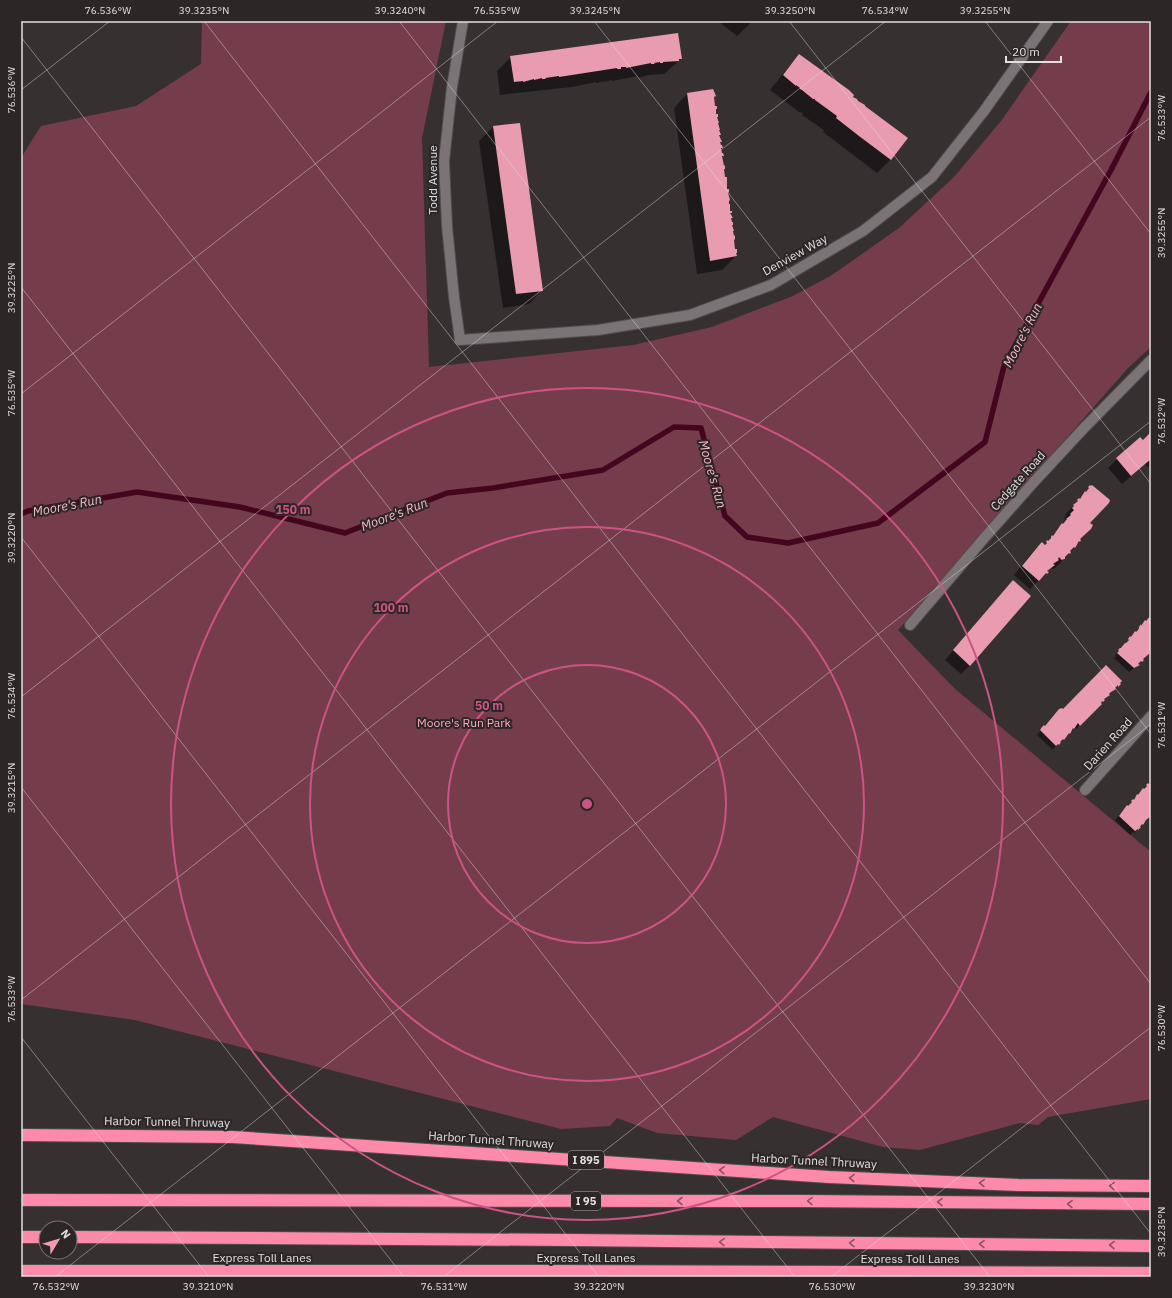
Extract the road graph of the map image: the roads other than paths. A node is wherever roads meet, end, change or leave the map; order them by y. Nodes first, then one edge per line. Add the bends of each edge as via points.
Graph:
1 (463, 21) edge
2 (1048, 21) edge
3 (460, 340) joint
4 (1151, 360) edge
5 (910, 625) dead end
6 (1151, 716) edge
7 (1085, 790) dead end
8 (21, 1135) edge
9 (1151, 1186) edge
10 (21, 1200) edge
11 (1151, 1204) edge
12 (21, 1237) edge
13 (38, 1237) edge
14 (78, 1237) edge
15 (1151, 1246) edge
16 (21, 1271) edge
17 (1151, 1273) edge

1 - 3 street, Todd Avenue via 444,161 447,234
2 - 3 street, Denview Way via 984,111 932,176 863,231 771,285 690,315 598,330
4 - 5 street, Cedgate Road via 1033,483
6 - 7 street, Darien Road
9 -> 8 highway, Harbor Tunnel Thruway / I 895 via 1018,1185 829,1177 232,1137
11 -> 10 highway, I 95
12 - 13 highway
15 -> 14 highway, Express Toll Lanes
16 - 17 highway, Express Toll Lanes

